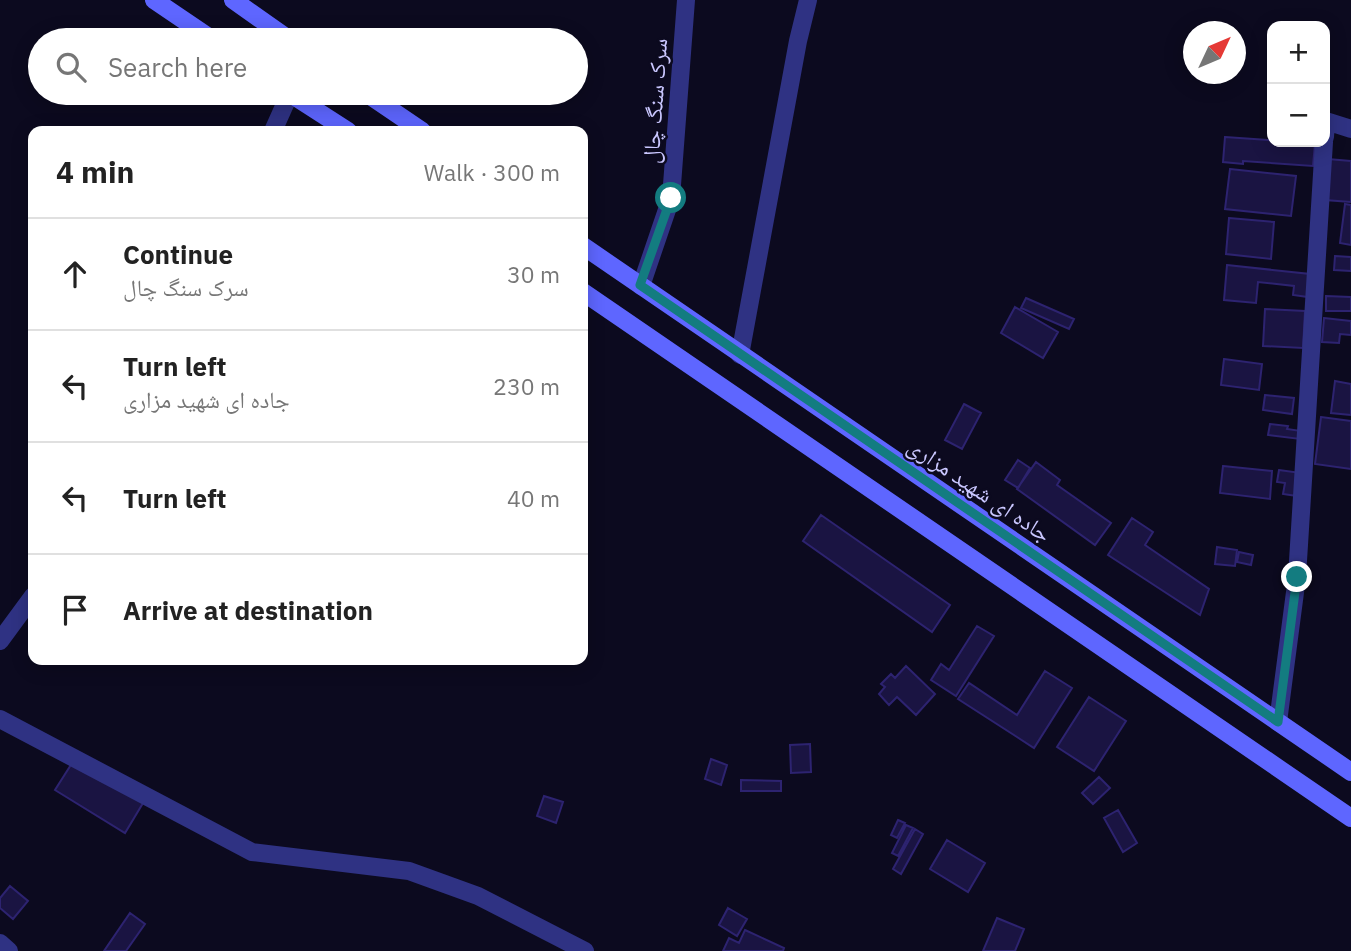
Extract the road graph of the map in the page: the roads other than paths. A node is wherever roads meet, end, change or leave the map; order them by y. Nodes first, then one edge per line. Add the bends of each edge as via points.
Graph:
1 (154, 0) edge
2 (233, 0) edge
3 (686, 0) edge
4 (808, 0) edge
5 (195, 28) edge
6 (273, 28) edge
7 (285, 105) edge
8 (308, 105) edge
9 (384, 105) edge
10 (1330, 122) edge
11 (275, 126) edge
12 (340, 126) edge
13 (415, 126) edge
14 (1351, 129) edge
15 (1324, 147) edge
16 (588, 249) edge
17 (640, 285) junction
18 (588, 295) edge
19 (740, 355) junction
20 (28, 603) edge
21 (0, 641) edge
22 (0, 719) edge
23 (1278, 722) junction
24 (1351, 772) edge
25 (1351, 818) edge
26 (0, 943) edge
27 (9, 951) edge
28 (585, 951) edge

1 - 5 main road
2 - 6 main road
3 - 17 street, سرک سنگ چال via 671,198
4 - 19 street
7 - 11 street
8 - 12 main road
9 - 13 main road
10 - 14 street
15 - 23 street via 1297,577
16 - 17 main road, جاده ای شهید مزاری
17 - 19 main road, جاده ای شهید مزاری
18 - 25 main road
19 - 23 main road, جاده ای شهید مزاری
20 - 21 street
22 - 28 street via 253,852 409,871 478,897
23 - 24 main road, جاده ای شهید مزاری
26 - 27 street

